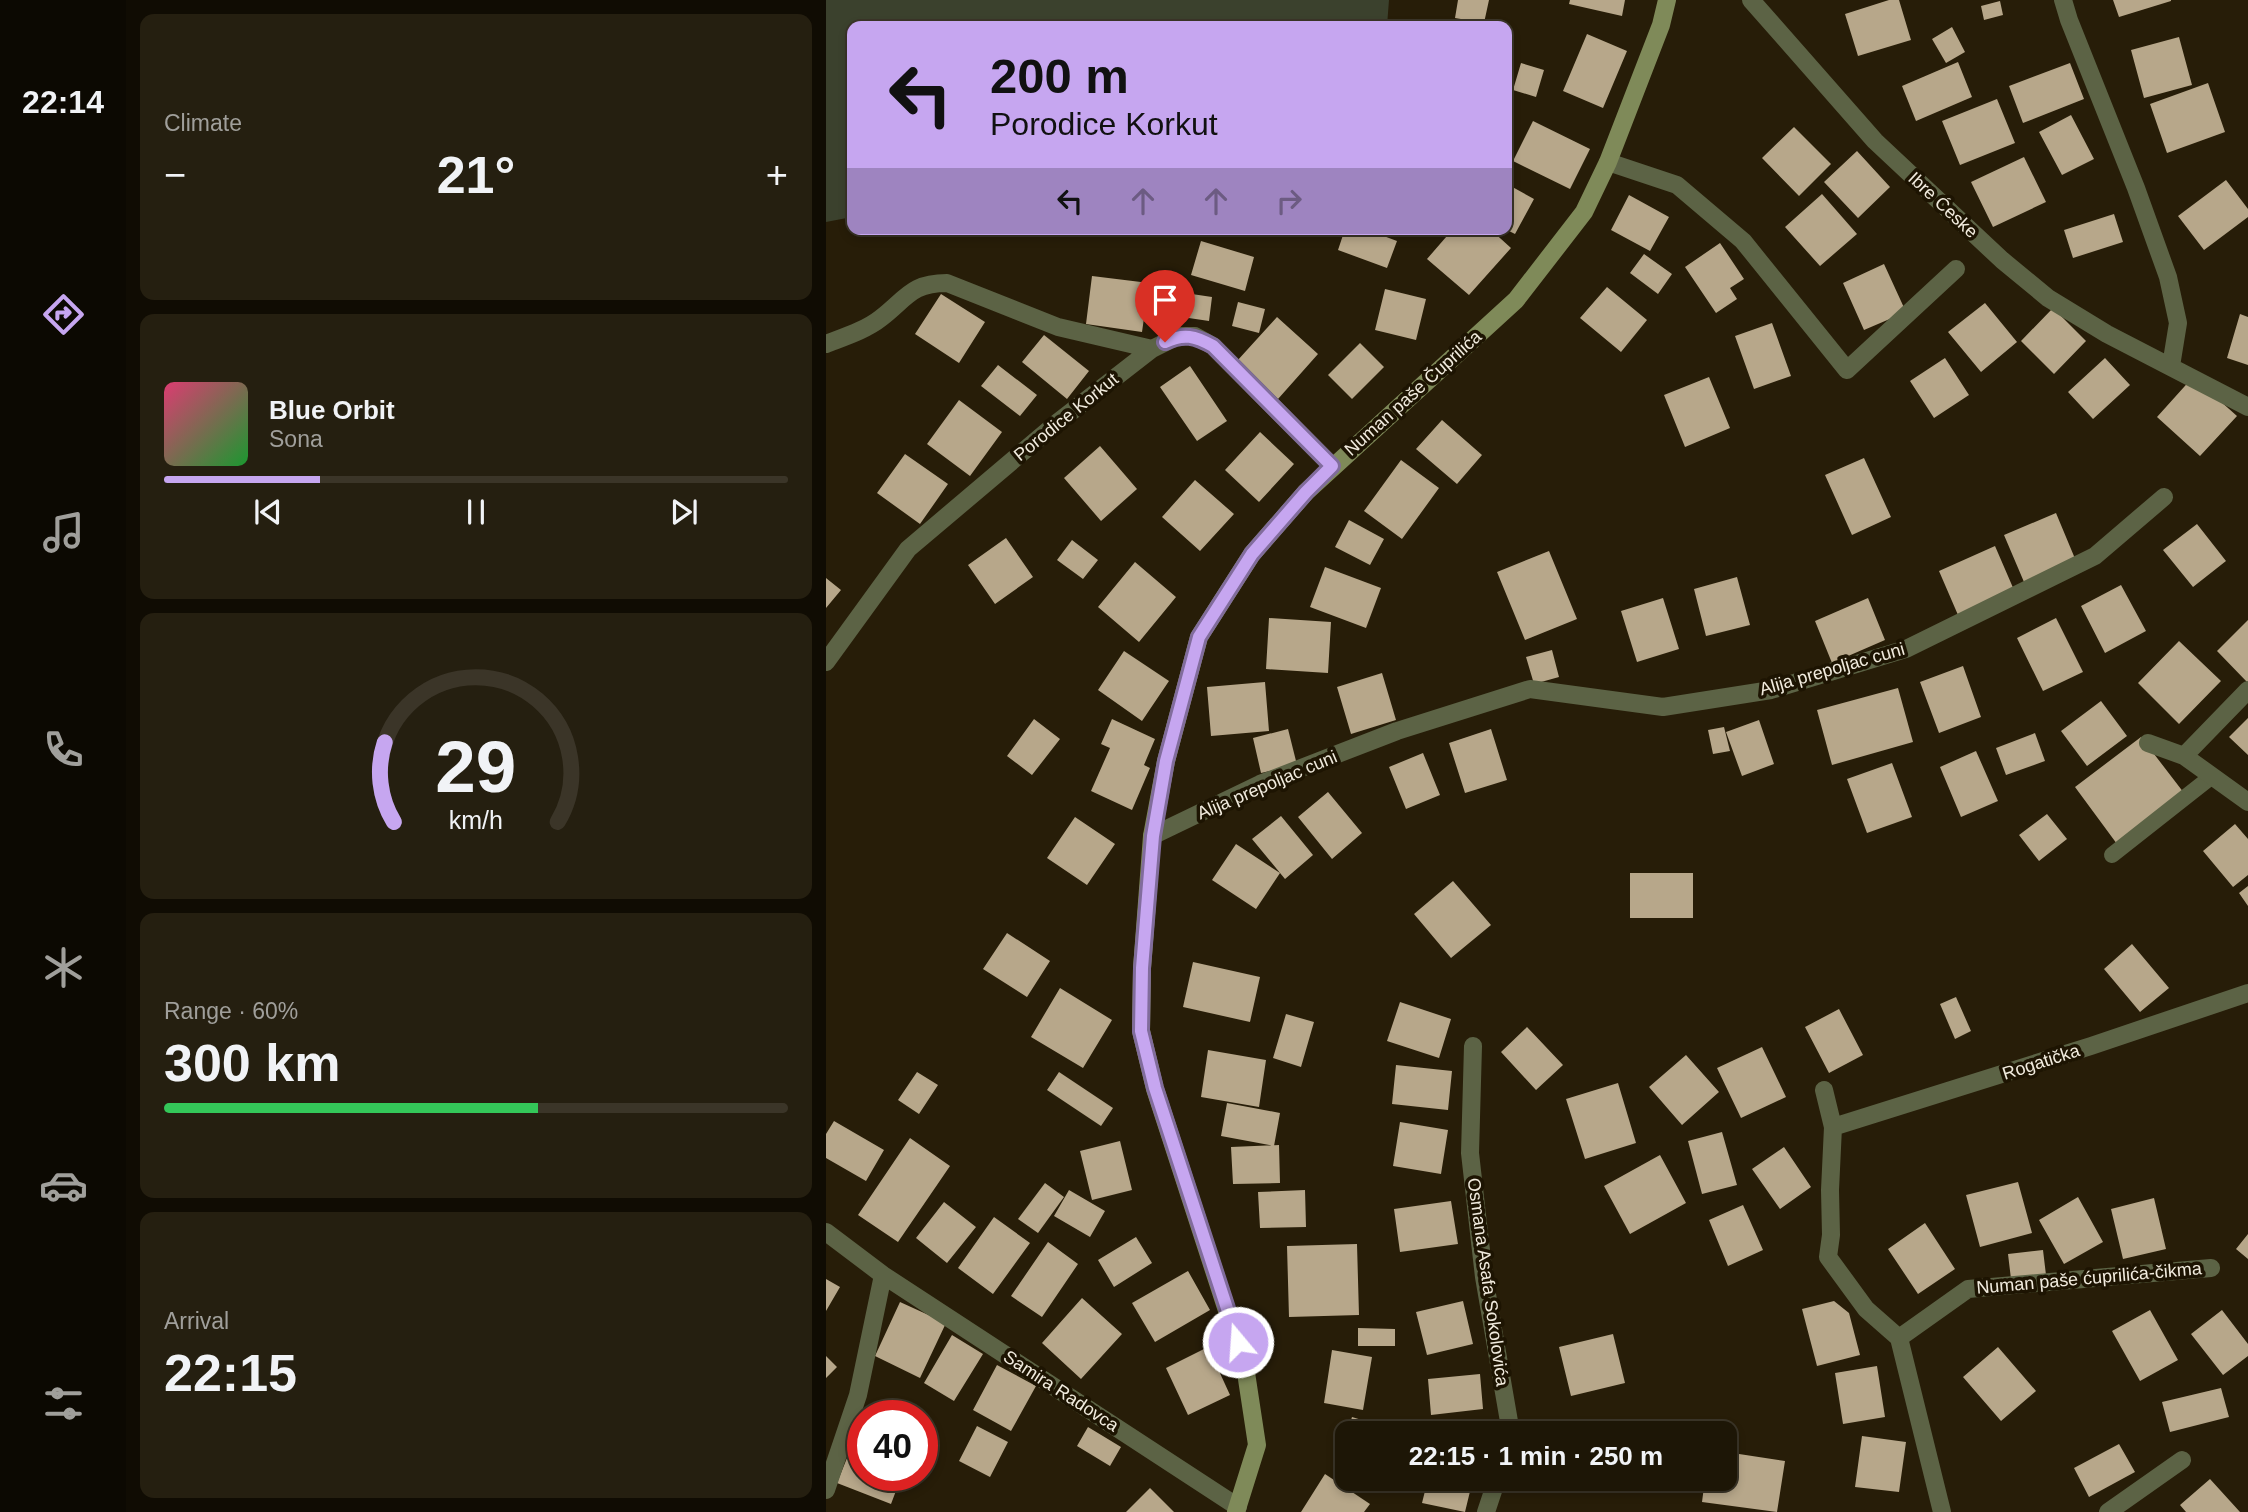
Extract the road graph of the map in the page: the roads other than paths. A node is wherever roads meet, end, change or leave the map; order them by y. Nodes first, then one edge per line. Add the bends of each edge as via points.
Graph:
1 (1667, 0) edge
2 (1751, 0) edge
3 (2063, 0) edge
4 (1608, 162) junction
5 (1956, 269) dead end
6 (826, 344) edge
7 (1152, 349) junction
8 (2171, 366) junction
9 (2248, 407) edge
10 (1332, 466) junction
11 (2164, 497) dead end
12 (826, 662) edge
13 (2248, 690) edge
14 (2148, 743) dead end
15 (2185, 756) junction
16 (2211, 777) junction
17 (2248, 802) edge
18 (1153, 836) junction
19 (2112, 855) dead end
20 (2248, 993) edge
21 (1473, 1046) dead end
22 (1824, 1090) dead end
23 (1833, 1127) junction
24 (826, 1232) edge
25 (2211, 1268) dead end
26 (883, 1275) junction
27 (1899, 1338) junction
28 (1509, 1421) edge
29 (2182, 1460) dead end
30 (826, 1490) edge
31 (1493, 1491) edge
32 (1237, 1510) edge
33 (1486, 1512) edge
34 (1942, 1512) edge
35 (2108, 1512) edge

1 - 4 street, Numan paše Čuprilića
2 - 8 street, Ibre Ćeske via 1875,141 2003,260 2048,298
3 - 8 street via 2168,277 2178,323
4 - 5 street via 1677,185 1743,241 1847,370
4 - 10 street, Numan paše Čuprilića via 1584,212 1516,300
6 - 7 street via 880,319 911,291 930,283 947,283 1058,327
7 - 10 street, Porodice Korkut via 1178,336 1195,336 1213,346
7 - 12 street, Porodice Korkut via 908,549
8 - 9 street, Ibre Ćeske
10 - 18 street, Numan paše Čuprilića via 1252,554 1199,637 1166,761
11 - 18 street, Alija prepoljac cuni via 2095,556 1906,649 1771,690 1663,707 1530,689 1397,731 1272,779
13 - 15 street
14 - 15 street
15 - 16 street
16 - 17 street
16 - 19 lane
18 - 32 street, Numan paše Čuprilića via 1141,1031 1155,1088 1245,1366 1257,1445
20 - 23 street, Rogatička
21 - 28 street, Osmana Asafa Sokolovića via 1470,1153 1484,1277
22 - 23 street
23 - 27 street via 1828,1257 1866,1309
24 - 26 street, Samira Radovca
25 - 27 street, Numan paše ćuprilića-čikma via 1968,1289
26 - 30 street via 858,1395
26 - 32 street, Samira Radovca
27 - 34 street
29 - 35 street
31 - 33 street

